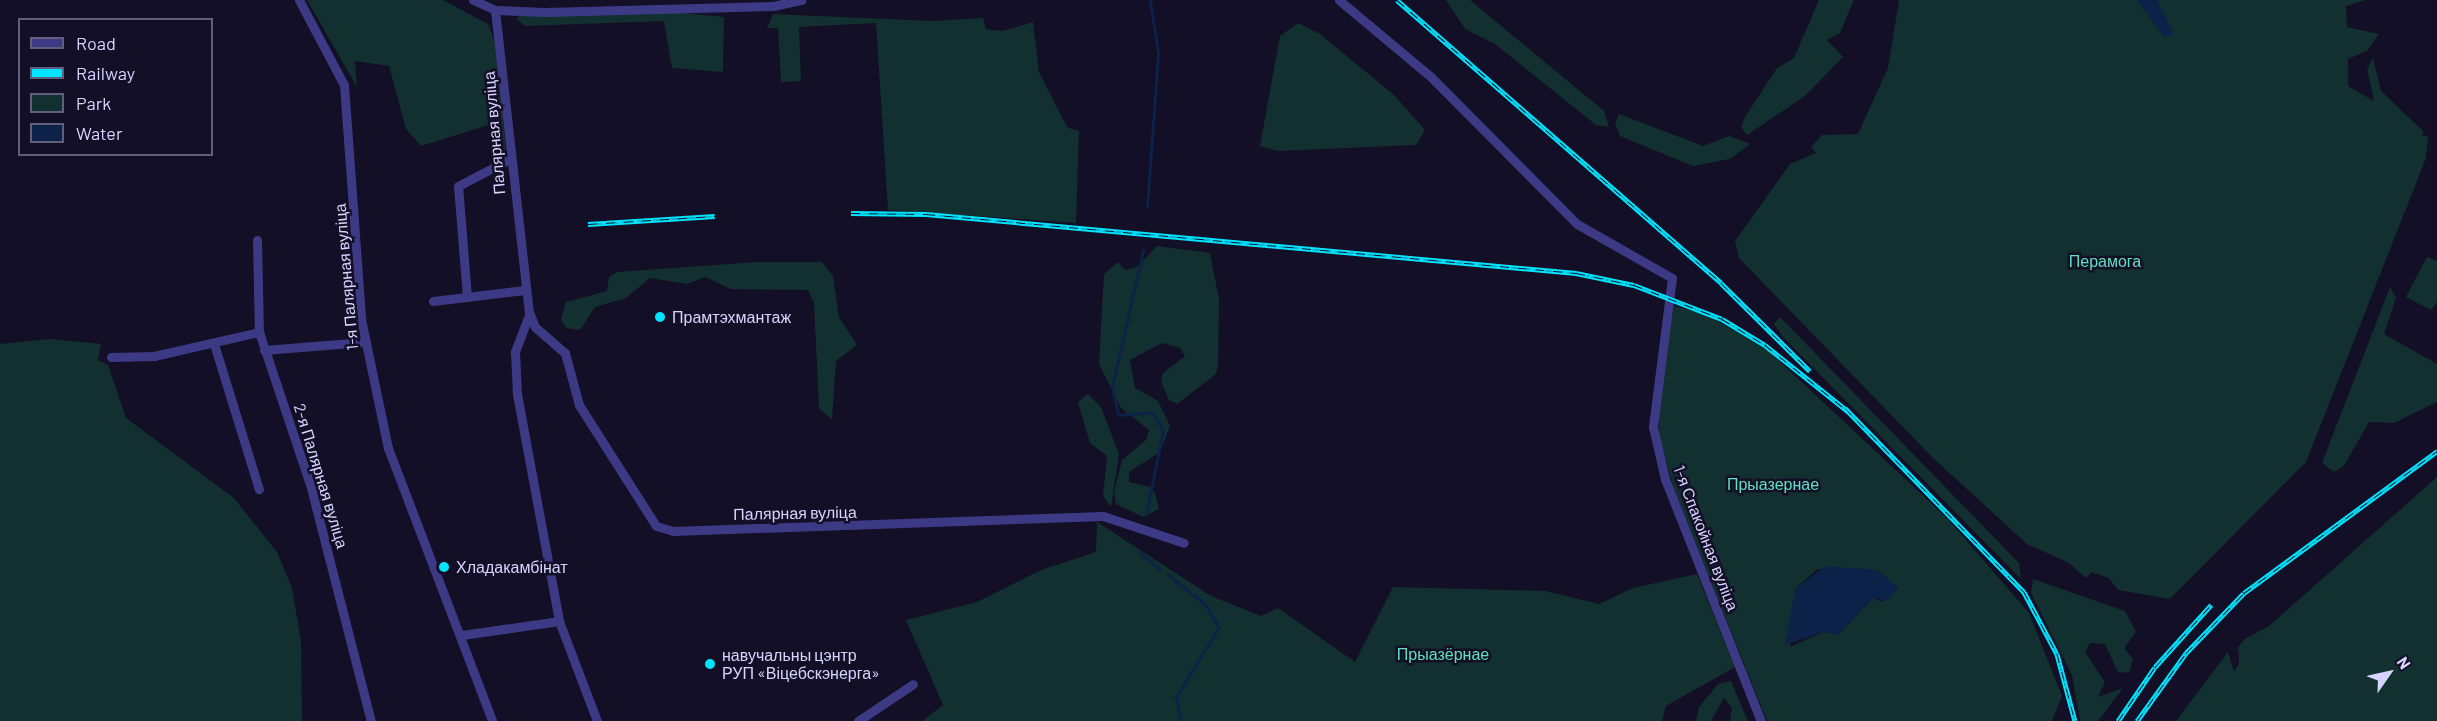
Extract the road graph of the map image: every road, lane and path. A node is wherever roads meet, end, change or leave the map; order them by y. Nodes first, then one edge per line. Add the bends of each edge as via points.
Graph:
1 (299, 0) edge
2 (473, 0) edge
3 (801, 0) edge
4 (1339, 0) edge
5 (495, 10) junction
6 (511, 152) junction
7 (257, 240) dead end
8 (524, 290) junction
9 (467, 297) junction
10 (433, 301) dead end
11 (529, 312) junction
12 (260, 332) junction
13 (364, 342) junction
14 (214, 344) junction
15 (264, 350) junction
16 (111, 357) dead end
17 (259, 489) dead end
18 (1184, 543) dead end
19 (559, 621) junction
20 (462, 635) junction
21 (913, 684) dead end
22 (371, 721) edge
23 (492, 721) edge
24 (597, 721) edge
25 (858, 721) edge
26 (1761, 721) edge

1 - 13 street, 1-я Палярная вуліца via 344,85
2 - 5 street
3 - 5 street via 731,8
4 - 26 street, 1-я Спакойная вуліца via 1431,77 1577,224 1672,278 1653,427 1658,453
5 - 6 street, Палярная вуліца
6 - 8 street, Палярная вуліца
6 - 9 street via 504,162 458,186
7 - 12 street, 2-я Палярная вуліца
8 - 9 street
8 - 11 street, Палярная вуліца
9 - 10 street
11 - 18 street, Палярная вуліца via 535,327 565,353 579,405 645,516 665,530 1103,516
11 - 19 street, Палярная вуліца via 514,370
12 - 14 street
12 - 15 street, 2-я Палярная вуліца
13 - 15 street
13 - 20 street, 1-я Палярная вуліца via 388,448
14 - 16 street via 154,356
14 - 17 street
15 - 22 street, 2-я Палярная вуліца via 310,484
19 - 20 street
19 - 24 street, Палярная вуліца
20 - 23 street, 1-я Палярная вуліца
21 - 25 street

